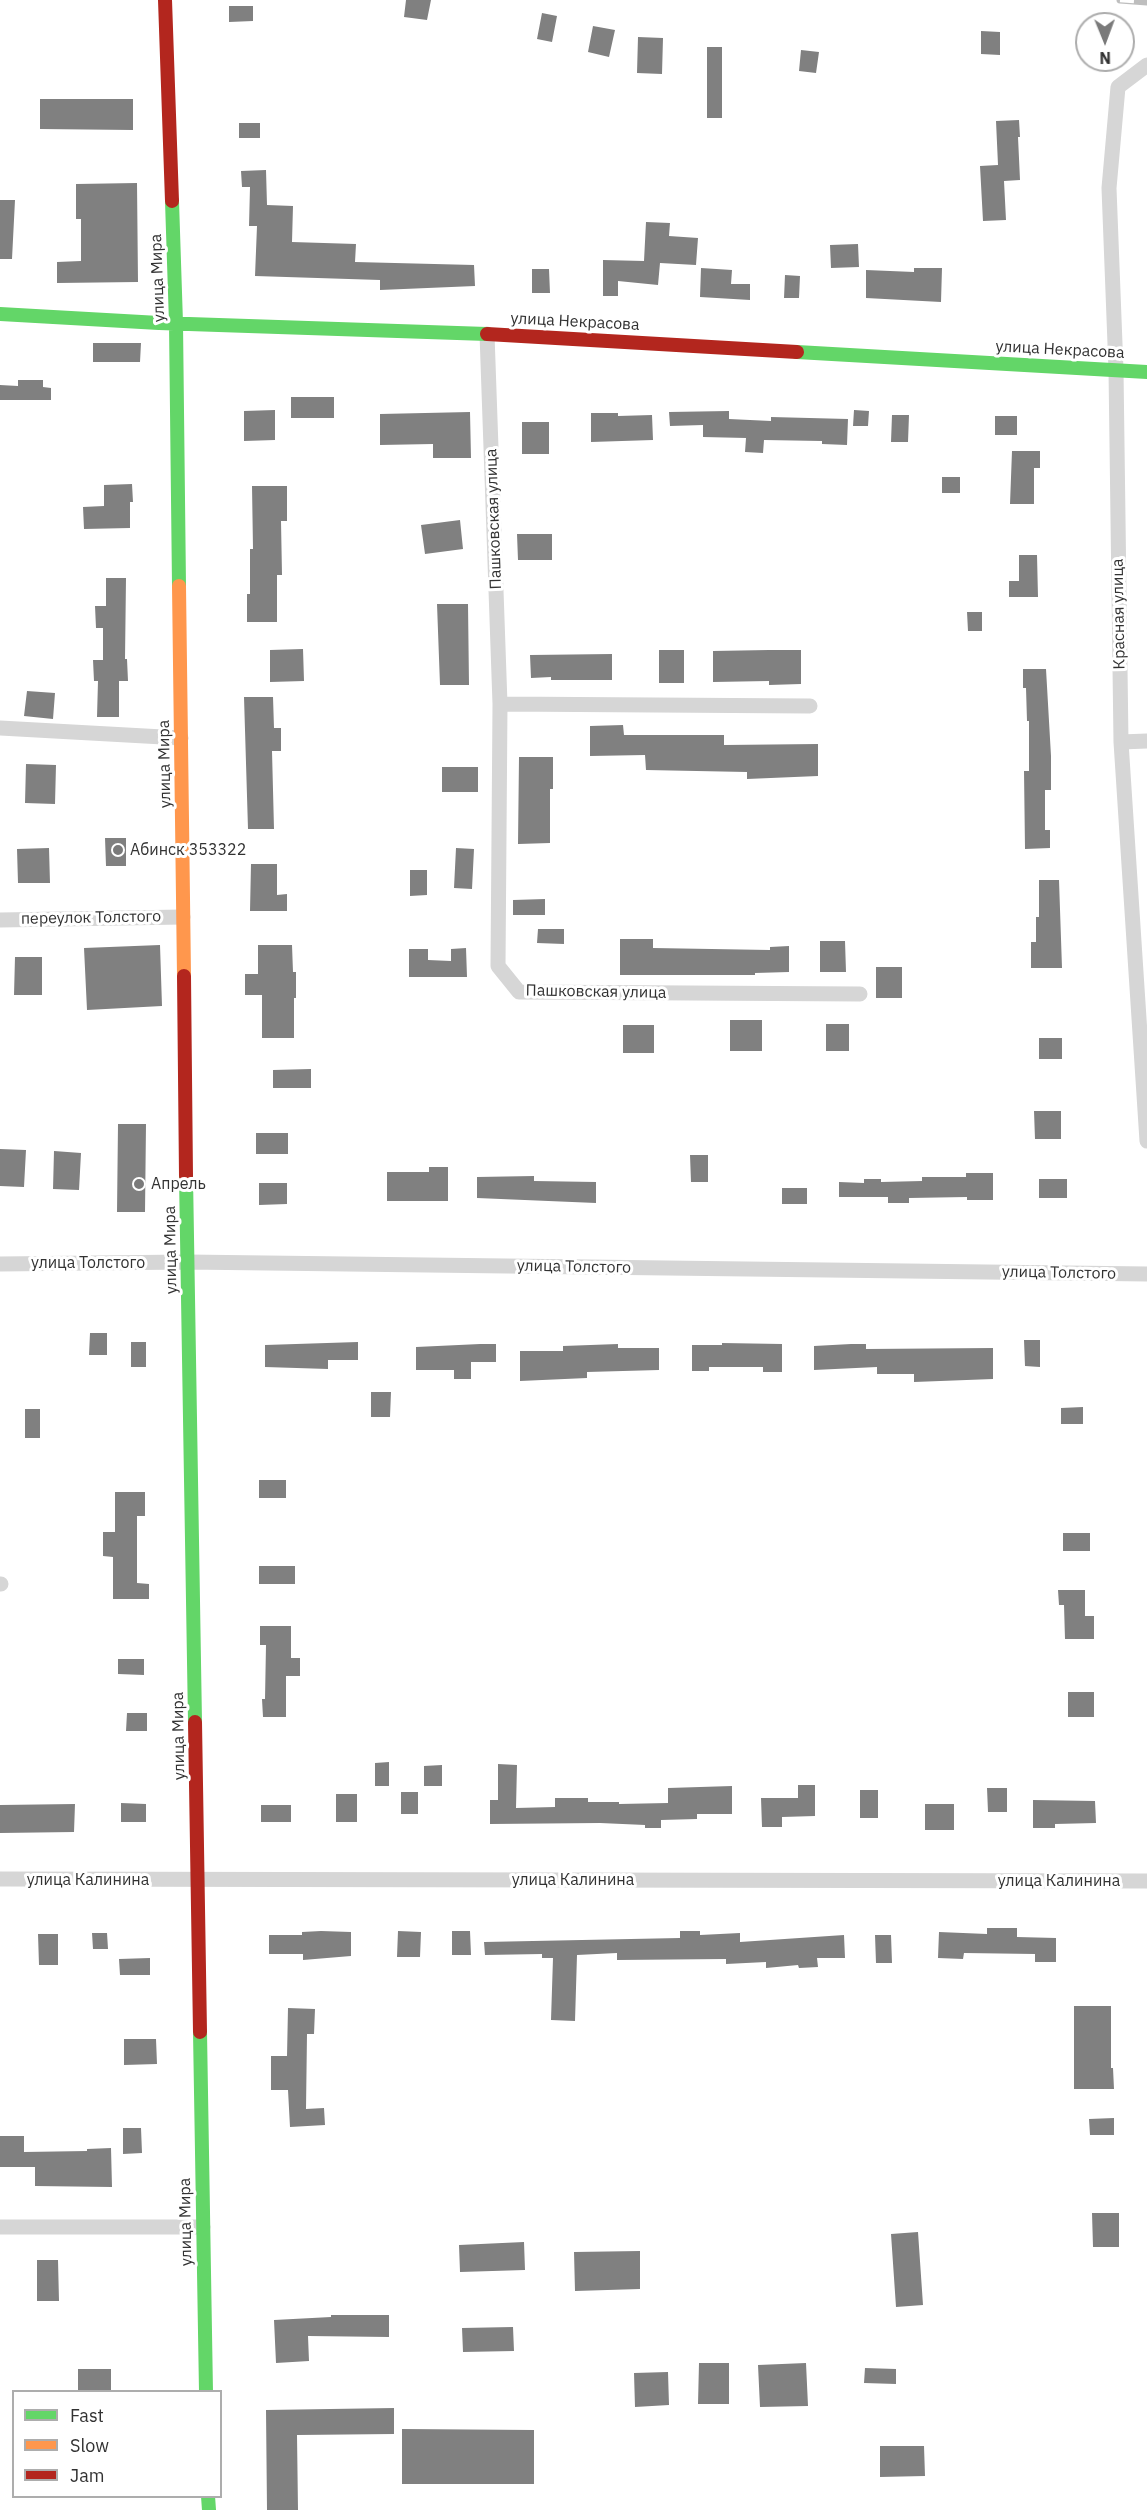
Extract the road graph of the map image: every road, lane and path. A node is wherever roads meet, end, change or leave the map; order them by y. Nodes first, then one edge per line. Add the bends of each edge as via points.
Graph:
1 (165, 0) edge
2 (1147, 65) edge
3 (0, 314) edge
4 (176, 323) junction
5 (487, 334) junction
6 (1116, 370) junction
7 (1147, 372) edge
8 (500, 704) junction
9 (810, 706) dead end
10 (0, 728) edge
11 (181, 738) junction
12 (1147, 741) edge
13 (1121, 742) junction
14 (183, 917) junction
15 (0, 920) edge
16 (860, 994) dead end
17 (1147, 1141) edge
18 (187, 1262) junction
19 (0, 1264) edge
20 (1147, 1274) edge
21 (0, 1879) edge
22 (198, 1880) junction
23 (1147, 1881) edge
24 (0, 2227) edge
25 (203, 2227) junction
26 (206, 2390) edge

1 - 4 main road, улица Мира
2 - 6 street, Красная улица via 1118,87 1109,188
3 - 4 main road, улица Некрасова
4 - 5 main road, улица Некрасова
4 - 11 main road, улица Мира
5 - 6 main road, улица Некрасова
5 - 8 street, Пашковская улица
6 - 7 main road, улица Некрасова
6 - 13 street, Красная улица
8 - 9 street
8 - 16 street, Пашковская улица via 498,966 519,992
10 - 11 street
11 - 14 main road, улица Мира
12 - 13 street
13 - 17 street, Красная улица
14 - 15 street, переулок Толстого
14 - 18 main road, улица Мира
18 - 19 street, улица Толстого
18 - 20 street, улица Толстого
18 - 22 main road, улица Мира
21 - 22 street, улица Калинина
22 - 23 street, улица Калинина
22 - 25 main road, улица Мира
24 - 25 street
25 - 26 main road, улица Мира

